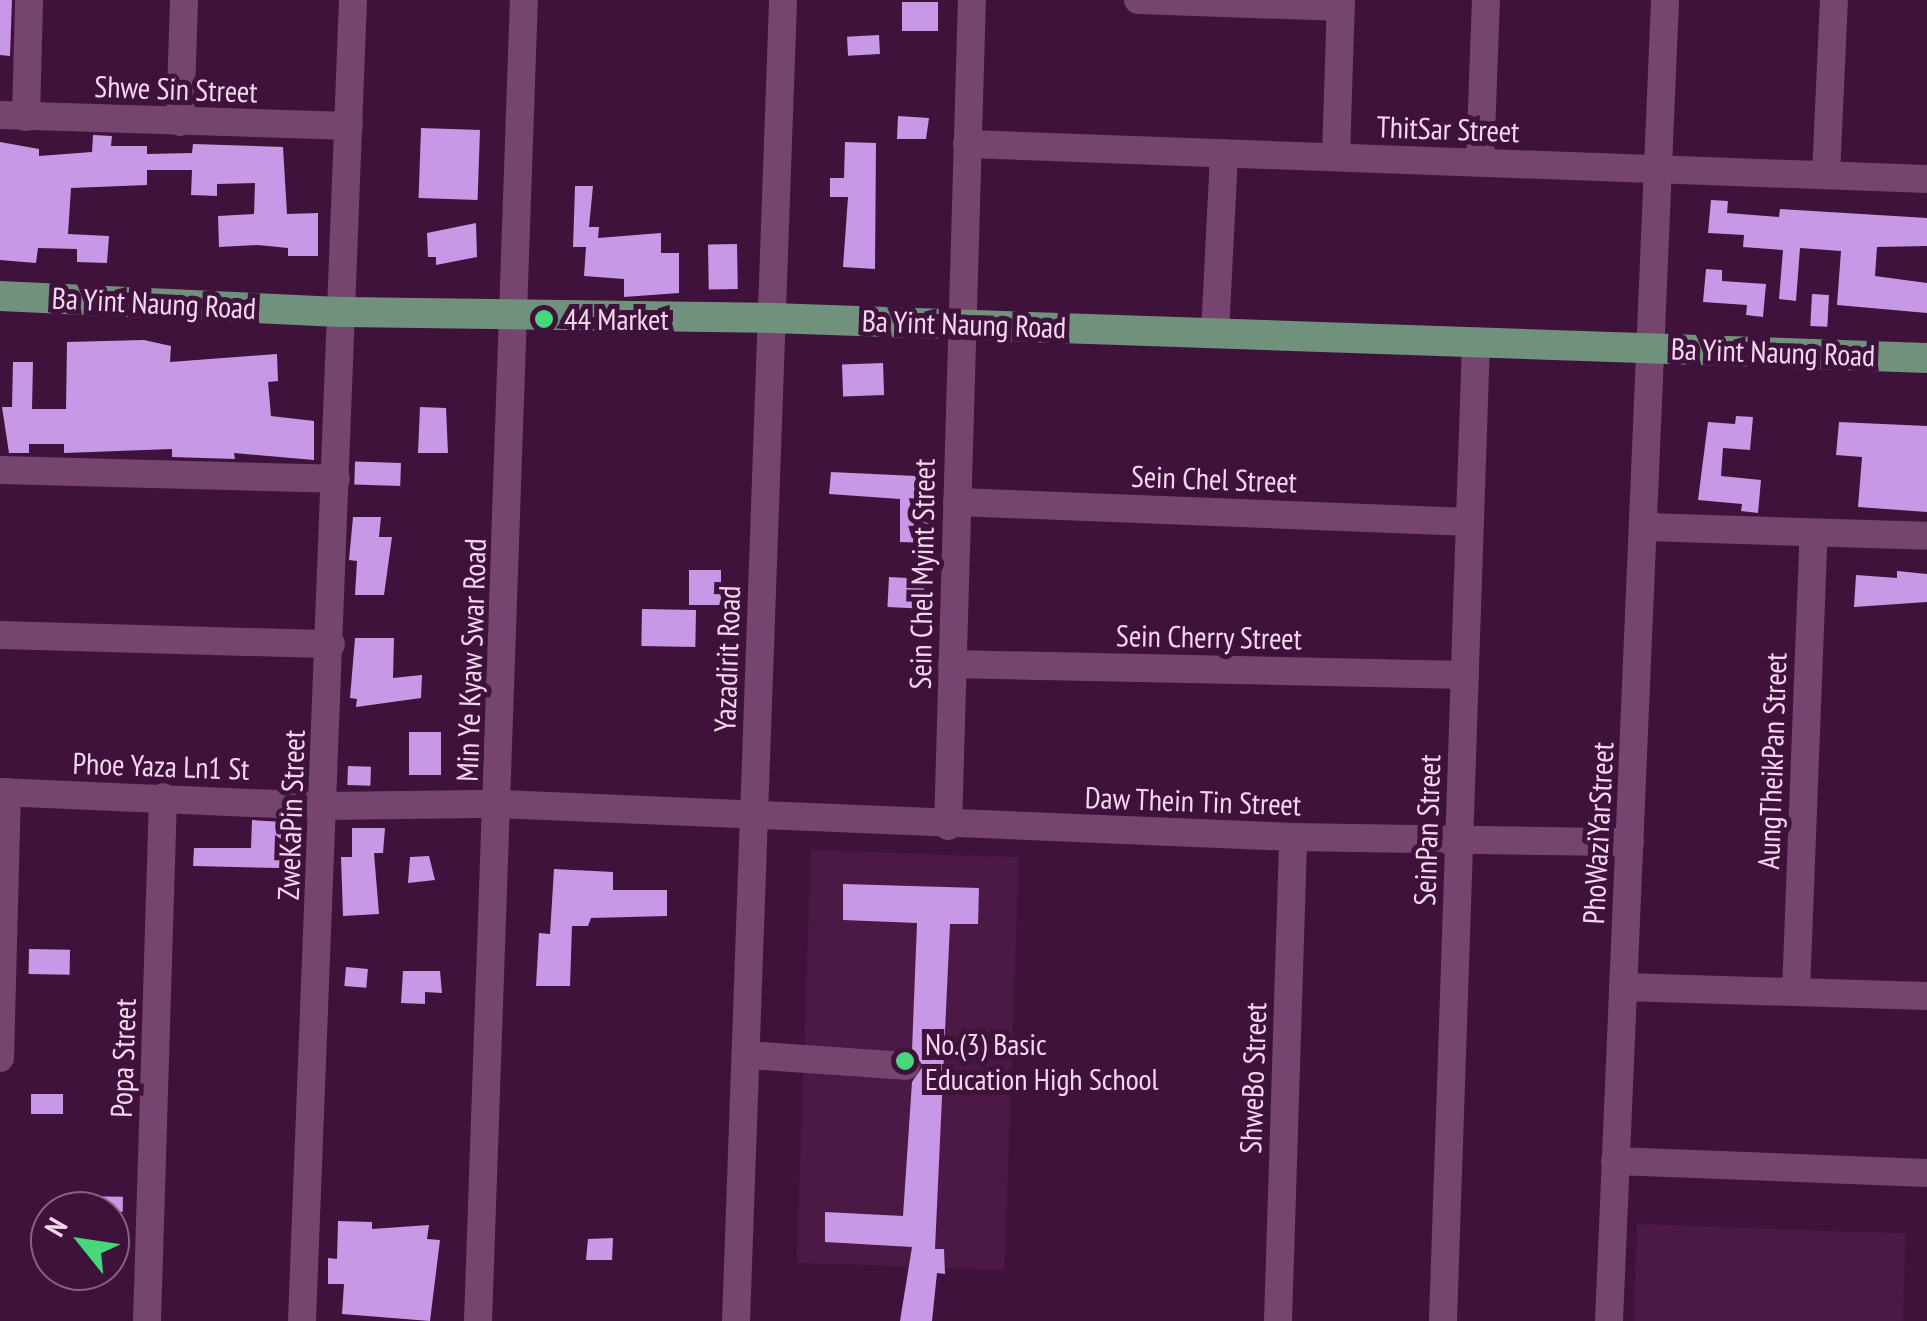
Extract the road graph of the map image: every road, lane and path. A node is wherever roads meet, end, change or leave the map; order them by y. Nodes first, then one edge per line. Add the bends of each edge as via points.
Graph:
1 (30, 0) edge
2 (184, 0) edge
3 (352, 0) edge
4 (524, 0) edge
5 (783, 0) edge
6 (972, 0) edge
7 (1138, 0) edge
8 (1486, 0) edge
9 (1665, 0) edge
10 (1834, 0) edge
11 (1341, 3) edge
12 (13, 116) edge
13 (180, 122) junction
14 (350, 126) junction
15 (967, 144) junction
16 (1224, 153) junction
17 (1336, 157) junction
18 (1480, 162) junction
19 (1658, 170) junction
20 (1826, 175) junction
21 (1927, 179) edge
22 (0, 296) edge
23 (344, 312) junction
24 (513, 318) junction
25 (772, 318) junction
26 (960, 324) junction
27 (1215, 333) junction
28 (1476, 342) junction
29 (1652, 348) junction
30 (1927, 358) edge
31 (0, 470) edge
32 (336, 479) junction
33 (956, 502) junction
34 (1470, 522) junction
35 (1646, 528) junction
36 (1814, 533) junction
37 (1927, 536) edge
38 (0, 635) edge
39 (331, 644) junction
40 (952, 664) junction
41 (1465, 675) junction
42 (3, 792) edge
43 (163, 797) junction
44 (500, 804) junction
45 (324, 806) junction
46 (754, 819) junction
47 (948, 826) junction
48 (1294, 837) junction
49 (1459, 838) junction
50 (1630, 842) junction
51 (1623, 987) junction
52 (1796, 992) junction
53 (1927, 996) edge
54 (746, 1055) junction
55 (0, 1058) edge
56 (906, 1066) dead end
57 (1615, 1161) junction
58 (1927, 1173) edge
59 (147, 1321) edge
60 (302, 1321) edge
61 (478, 1321) edge
62 (736, 1321) edge
63 (1278, 1321) edge
64 (1442, 1321) edge
65 (1609, 1321) edge

1 - 12 street
2 - 13 street
3 - 14 street, ZweKaPin Street
4 - 24 street, Min Ye Kyaw Swar Road
5 - 25 street, Yazadirit Road
6 - 15 street, Sein Chel Myint Street
7 - 11 street
8 - 18 street
9 - 19 street, PhoWaziYarStreet
10 - 20 street
11 - 17 street
12 - 13 street, Shwe Sin Street
13 - 14 street, Shwe Sin Street
14 - 23 street, ZweKaPin Street
15 - 16 street, ThitSar Street
15 - 26 street, Sein Chel Myint Street
16 - 17 street, ThitSar Street
16 - 27 street
17 - 18 street, ThitSar Street
18 - 19 street, ThitSar Street
19 - 20 street, ThitSar Street
19 - 29 street, PhoWaziYarStreet
20 - 21 street, ThitSar Street
22 - 23 main road, Ba Yint Naung Road
23 - 24 main road, Ba Yint Naung Road
23 - 32 street, ZweKaPin Street
24 - 25 main road, Ba Yint Naung Road
24 - 44 street, Min Ye Kyaw Swar Road
25 - 26 main road, Ba Yint Naung Road
25 - 46 street, Yazadirit Road
26 - 27 main road, Ba Yint Naung Road
26 - 33 street, Sein Chel Myint Street
27 - 28 main road, Ba Yint Naung Road
28 - 29 main road, Ba Yint Naung Road
28 - 34 street, SeinPan Street
29 - 30 main road, Ba Yint Naung Road
29 - 35 street, PhoWaziYarStreet
31 - 32 street
32 - 39 street, ZweKaPin Street
33 - 34 street, Sein Chel Street
33 - 40 street, Sein Chel Myint Street
34 - 41 street, SeinPan Street
35 - 36 street
35 - 50 street, PhoWaziYarStreet
36 - 37 street
36 - 52 street, AungTheikPan Street
38 - 39 street
39 - 45 street, ZweKaPin Street
40 - 41 street, Sein Cherry Street
40 - 47 street, Sein Chel Myint Street
41 - 49 street, SeinPan Street
42 - 43 street, Phoe Yaza Ln1 St
42 - 55 street
43 - 45 street, Phoe Yaza Ln1 St
43 - 59 street, Popa Street
44 - 45 street, Phoe Yaza Ln1 St
44 - 46 street, Phoe Yaza Ln1 St
44 - 61 street, Min Ye Kyaw Swar Road
45 - 60 street, ZweKaPin Street
46 - 47 street, Daw Thein Tin Street
46 - 54 street, Yazadirit Road
47 - 48 street, Daw Thein Tin Street
48 - 49 street, Daw Thein Tin Street
48 - 63 street, ShweBo Street
49 - 50 street, Daw Thein Tin Street
49 - 64 street, SeinPan Street
50 - 51 street, PhoWaziYarStreet
51 - 52 street
51 - 57 street, PhoWaziYarStreet
52 - 53 street
54 - 56 street
54 - 62 street, Yazadirit Road
57 - 58 street
57 - 65 street, PhoWaziYarStreet

